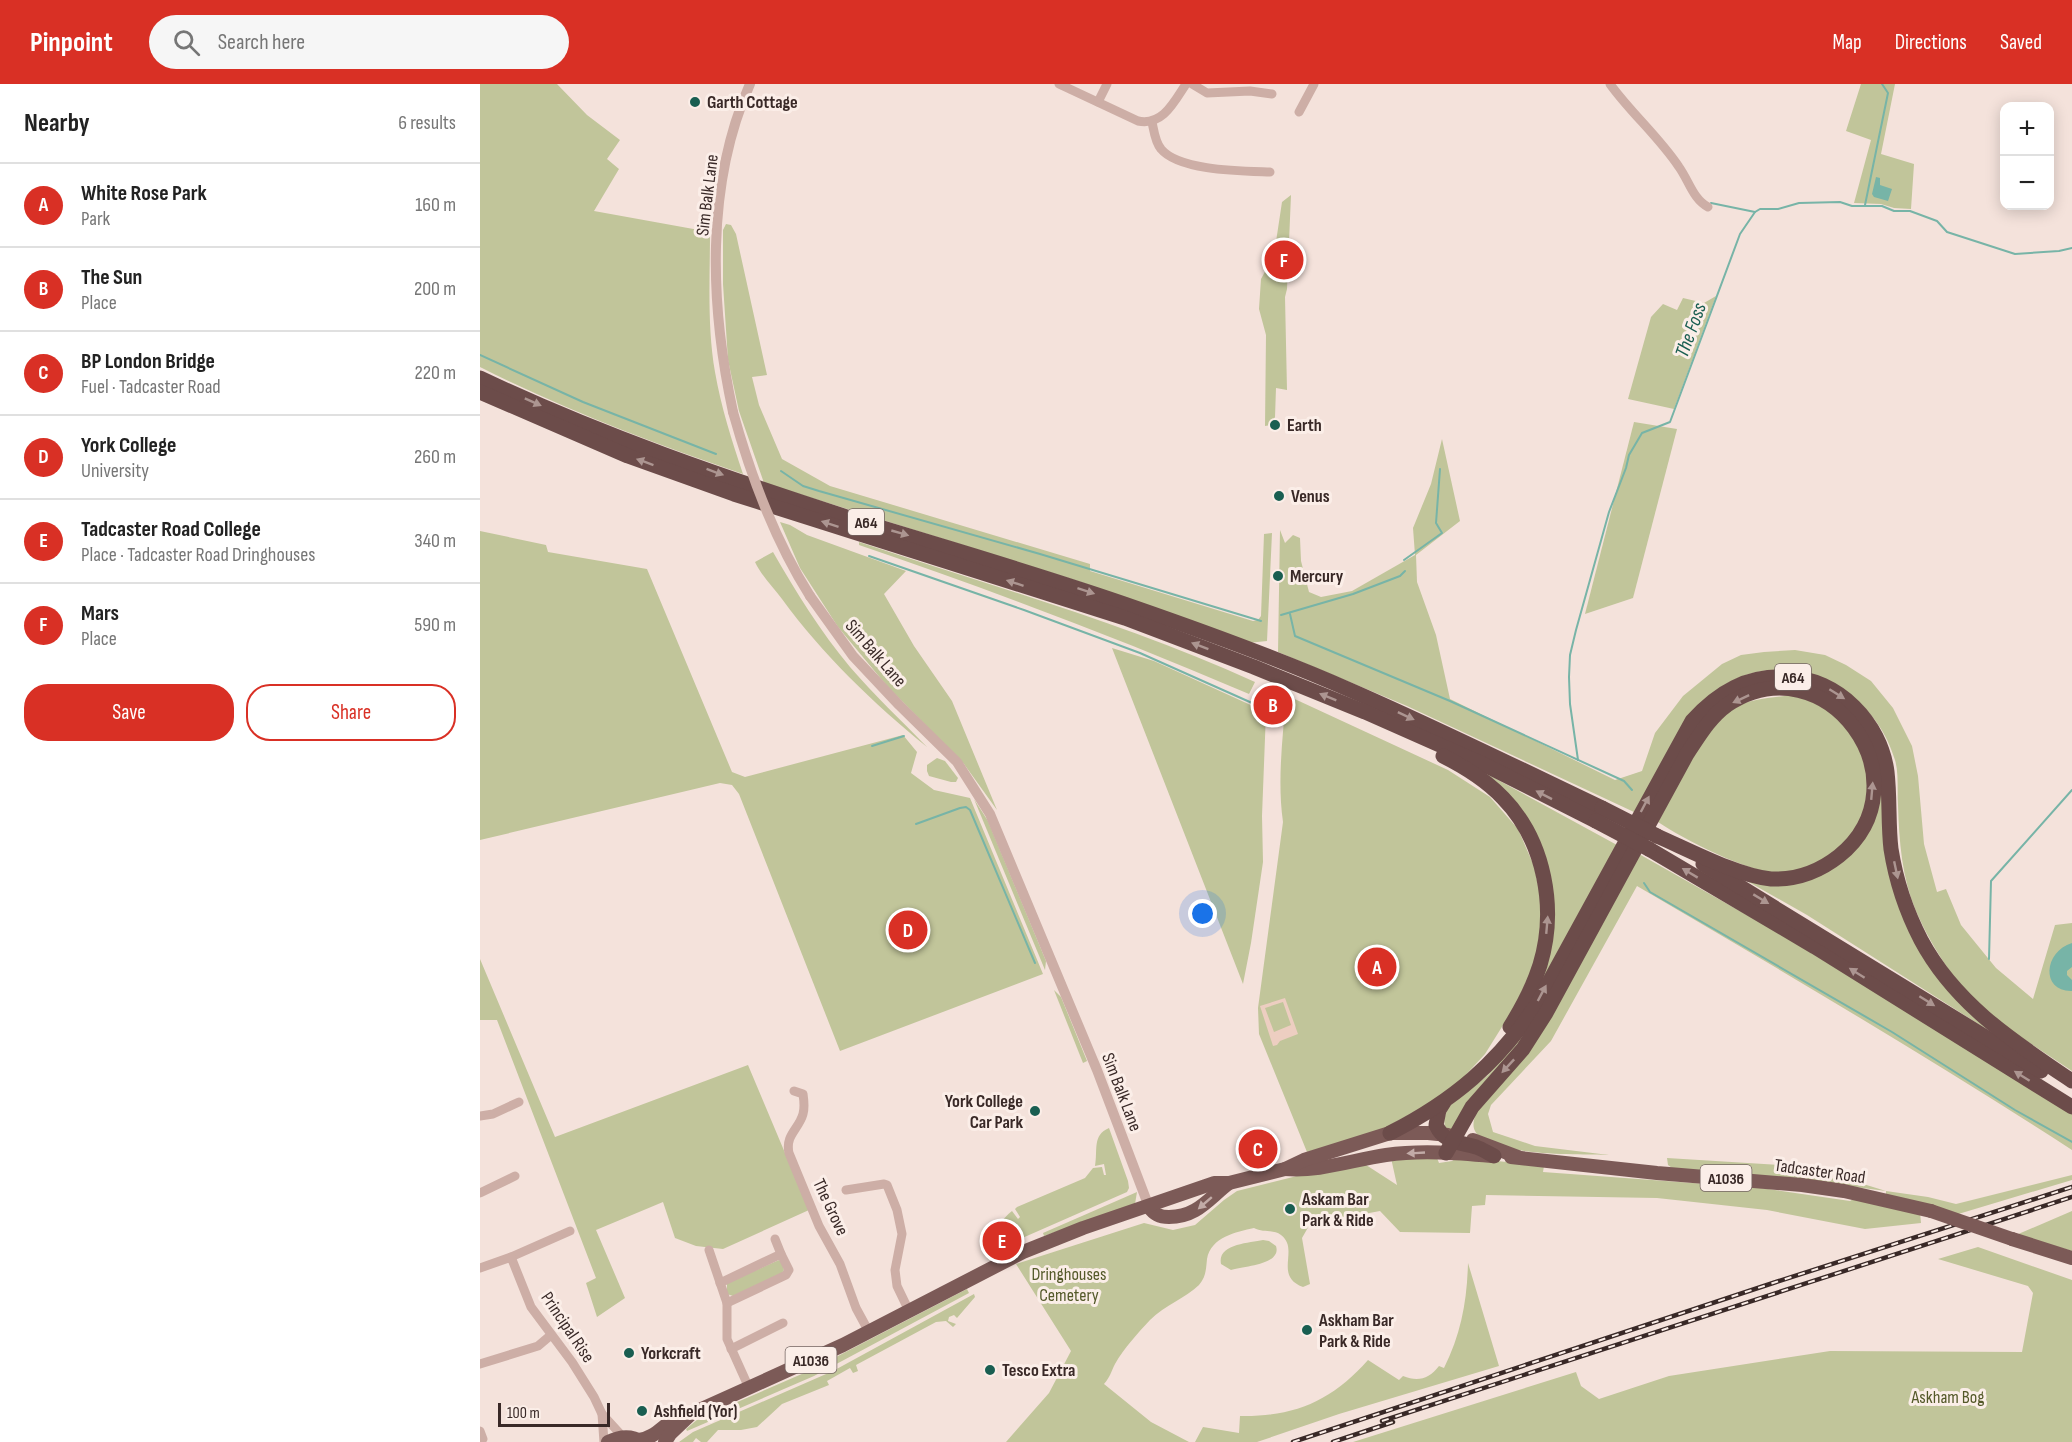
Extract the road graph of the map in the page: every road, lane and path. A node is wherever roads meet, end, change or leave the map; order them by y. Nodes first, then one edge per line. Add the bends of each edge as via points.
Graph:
1 (750, 84) edge
2 (1059, 84) edge
3 (1107, 84) edge
4 (1186, 84) edge
5 (1192, 84) edge
6 (1314, 84) edge
7 (1610, 84) edge
8 (1272, 94) dead end
9 (1098, 102) junction
10 (1299, 112) dead end
11 (1152, 122) junction
12 (1270, 172) dead end
13 (1708, 207) dead end
14 (480, 378) edge
15 (480, 392) edge
16 (1256, 660) junction
17 (1293, 675) junction
18 (1365, 712) junction
19 (1599, 815) junction
20 (1653, 843) junction
21 (1481, 1072) junction
22 (2072, 1081) edge
23 (2072, 1090) edge
24 (803, 1092) dead end
25 (519, 1102) dead end
26 (1444, 1102) junction
27 (2072, 1107) edge
28 (1470, 1111) junction
29 (480, 1116) edge
30 (1390, 1133) junction
31 (1449, 1141) junction
32 (1479, 1142) junction
33 (1494, 1156) joint
34 (1518, 1157) junction
35 (1285, 1169) junction
36 (515, 1176) dead end
37 (1229, 1184) junction
38 (846, 1190) dead end
39 (480, 1193) edge
40 (1149, 1207) junction
41 (570, 1232) dead end
42 (775, 1239) dead end
43 (709, 1250) dead end
44 (781, 1254) junction
45 (511, 1257) junction
46 (2072, 1258) edge
47 (481, 1266) edge
48 (720, 1284) junction
49 (727, 1303) junction
50 (909, 1311) junction
51 (783, 1323) dead end
52 (869, 1332) junction
53 (551, 1335) junction
54 (731, 1348) junction
55 (480, 1364) edge
56 (749, 1388) junction
57 (693, 1413) junction
58 (602, 1414) junction
59 (623, 1437) junction
60 (640, 1441) edge
61 (606, 1442) edge
62 (664, 1442) edge

1 - 40 street, Sim Balk Lane, bridge via 730,141 723,178 716,286 720,340 745,455 782,545 810,596 853,656 957,762 990,814 1097,1070
2 - 9 street
3 - 9 street
4 - 11 street via 1167,112
5 - 8 street via 1207,93
6 - 10 street
7 - 13 street via 1679,166 1700,202
9 - 11 street via 1138,121
11 - 12 street via 1160,147 1176,160 1236,175
14 -> 16 highway, A64 via 588,425 729,477 1135,607
16 -> 15 highway, A64 via 734,494 628,456
16 - 17 highway, A64
18 -> 17 highway, A64
17 -> 19 highway, A64 via 1349,689
19 -> 18 highway, A64
21 -> 18 highway, A64 via 1520,1010 1540,965 1548,922 1542,867 1530,838 1504,798 1478,776 1384,728
19 - 20 highway, A64, bridge
20 -> 23 highway, A64
27 -> 20 highway, A64
20 -> 28 highway, A64 via 1772,879 1813,872 1844,852 1869,813 1874,777 1864,743 1855,727 1829,703 1795,691 1778,689 1751,694 1713,717 1687,754 1546,1013 1523,1049
21 -> 22 highway, A64 via 1537,1004 1692,721 1706,705 1732,687 1774,676 1805,679 1826,687 1865,718 1878,739 1887,770 1891,843 1899,888 1922,942 1940,971 1988,1022
21 - 26 highway, A64
24 - 52 street, The Grove via 804,1112 788,1141 789,1153
25 - 29 street
26 - 30 highway, A64
26 - 31 highway via 1436,1125
28 - 31 highway, A64
28 - 32 highway via 1469,1128
30 - 31 main road, Tadcaster Road / A1036
30 - 35 main road, Tadcaster Road / A1036
31 - 32 main road, Tadcaster Road / A1036
31 - 33 highway
31 -> 35 main road, Tadcaster Road / A1036 via 1305,1170
32 - 34 main road, Tadcaster Road / A1036
33 - 34 main road, Tadcaster Road / A1036
34 - 46 main road, Tadcaster Road / A1036, bridge via 1844,1191 1931,1211
35 - 37 main road, Tadcaster Road / A1036
36 - 39 street
37 - 40 main road, Tadcaster Road / A1036 via 1214,1183
37 -> 40 main road, Tadcaster Road / A1036 via 1189,1215 1161,1216
38 - 50 street via 887,1185 903,1234 895,1270 897,1286
40 - 50 main road, A1036 via 1023,1252
41 - 45 street
42 - 44 street
43 - 48 street
44 - 48 street
44 - 49 street via 789,1270 786,1275
45 - 47 street
45 - 53 street, Principal Rise via 531,1307
48 - 49 street
49 - 54 street via 726,1332
50 - 52 main road, A1036
51 - 54 street
52 - 56 main road, A1036
53 - 55 street via 537,1346
53 - 58 street, Principal Rise
54 - 56 street
56 - 57 main road, A1036
57 - 60 main road, A1036 via 676,1417
57 - 62 main road, A1036
58 - 59 street, Principal Rise
58 - 61 street, Principal Rise
59 - 60 main road, A1036
59 - 61 main road, A1036

